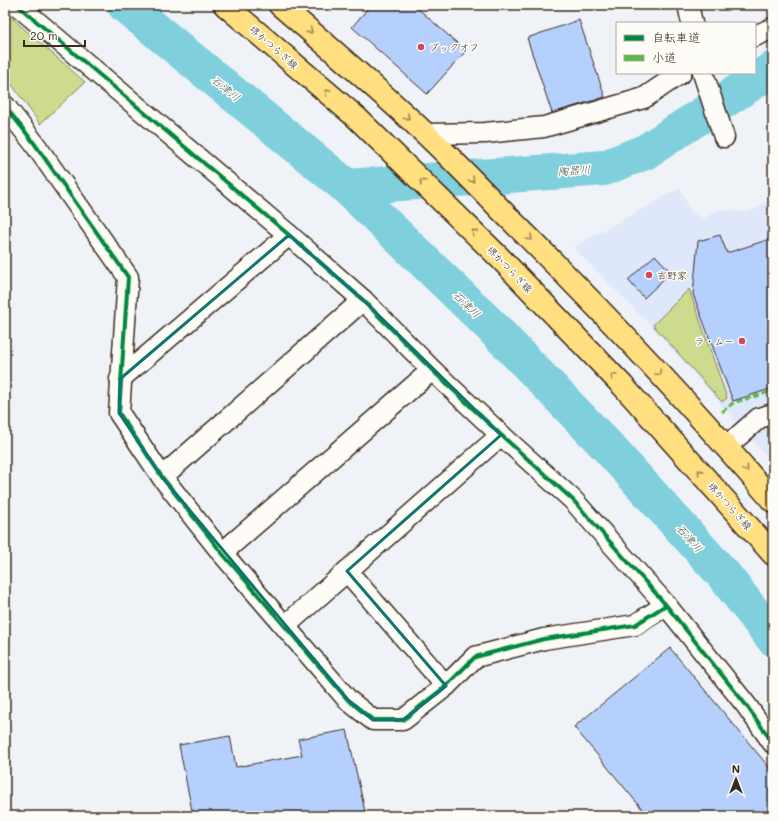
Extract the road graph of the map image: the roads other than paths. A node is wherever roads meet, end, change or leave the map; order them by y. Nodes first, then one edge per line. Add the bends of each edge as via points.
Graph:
1 (17, 5) edge
2 (225, 5) edge
3 (280, 5) edge
4 (688, 5) edge
5 (692, 22) edge
6 (773, 28) edge
7 (756, 36) edge
8 (680, 74) edge
9 (703, 74) edge
10 (5, 106) edge
11 (724, 137) dead end
12 (430, 138) junction
13 (290, 235) junction
14 (363, 300) junction
15 (432, 370) junction
16 (120, 379) junction
17 (773, 414) edge
18 (501, 435) junction
19 (726, 446) junction
20 (162, 476) junction
21 (773, 501) edge
22 (222, 553) junction
23 (773, 554) edge
24 (347, 571) junction
25 (666, 605) junction
26 (285, 626) junction
27 (446, 686) junction
28 (773, 743) edge

1 - 13 street
23 -> 2 main road, 堺かつらぎ線 via 623,386 500,258 357,118
3 -> 12 main road
4 - 5 street
6 - 7 street
8 - 12 street via 644,98 544,127
9 - 11 street
10 - 16 street via 34,142 128,278
12 -> 19 main road via 635,347
13 - 14 street
13 - 16 street
14 - 15 street
14 - 20 street
15 - 18 street
15 - 22 street
16 - 20 street via 119,413
17 - 19 street via 759,418
18 - 24 street
18 - 25 street via 573,500
19 -> 21 main road
20 - 22 street
22 - 26 street
24 - 26 street
24 - 27 street
25 - 27 street via 636,625 544,639 475,657
25 - 28 street
26 - 27 street via 348,700 373,720 403,720

